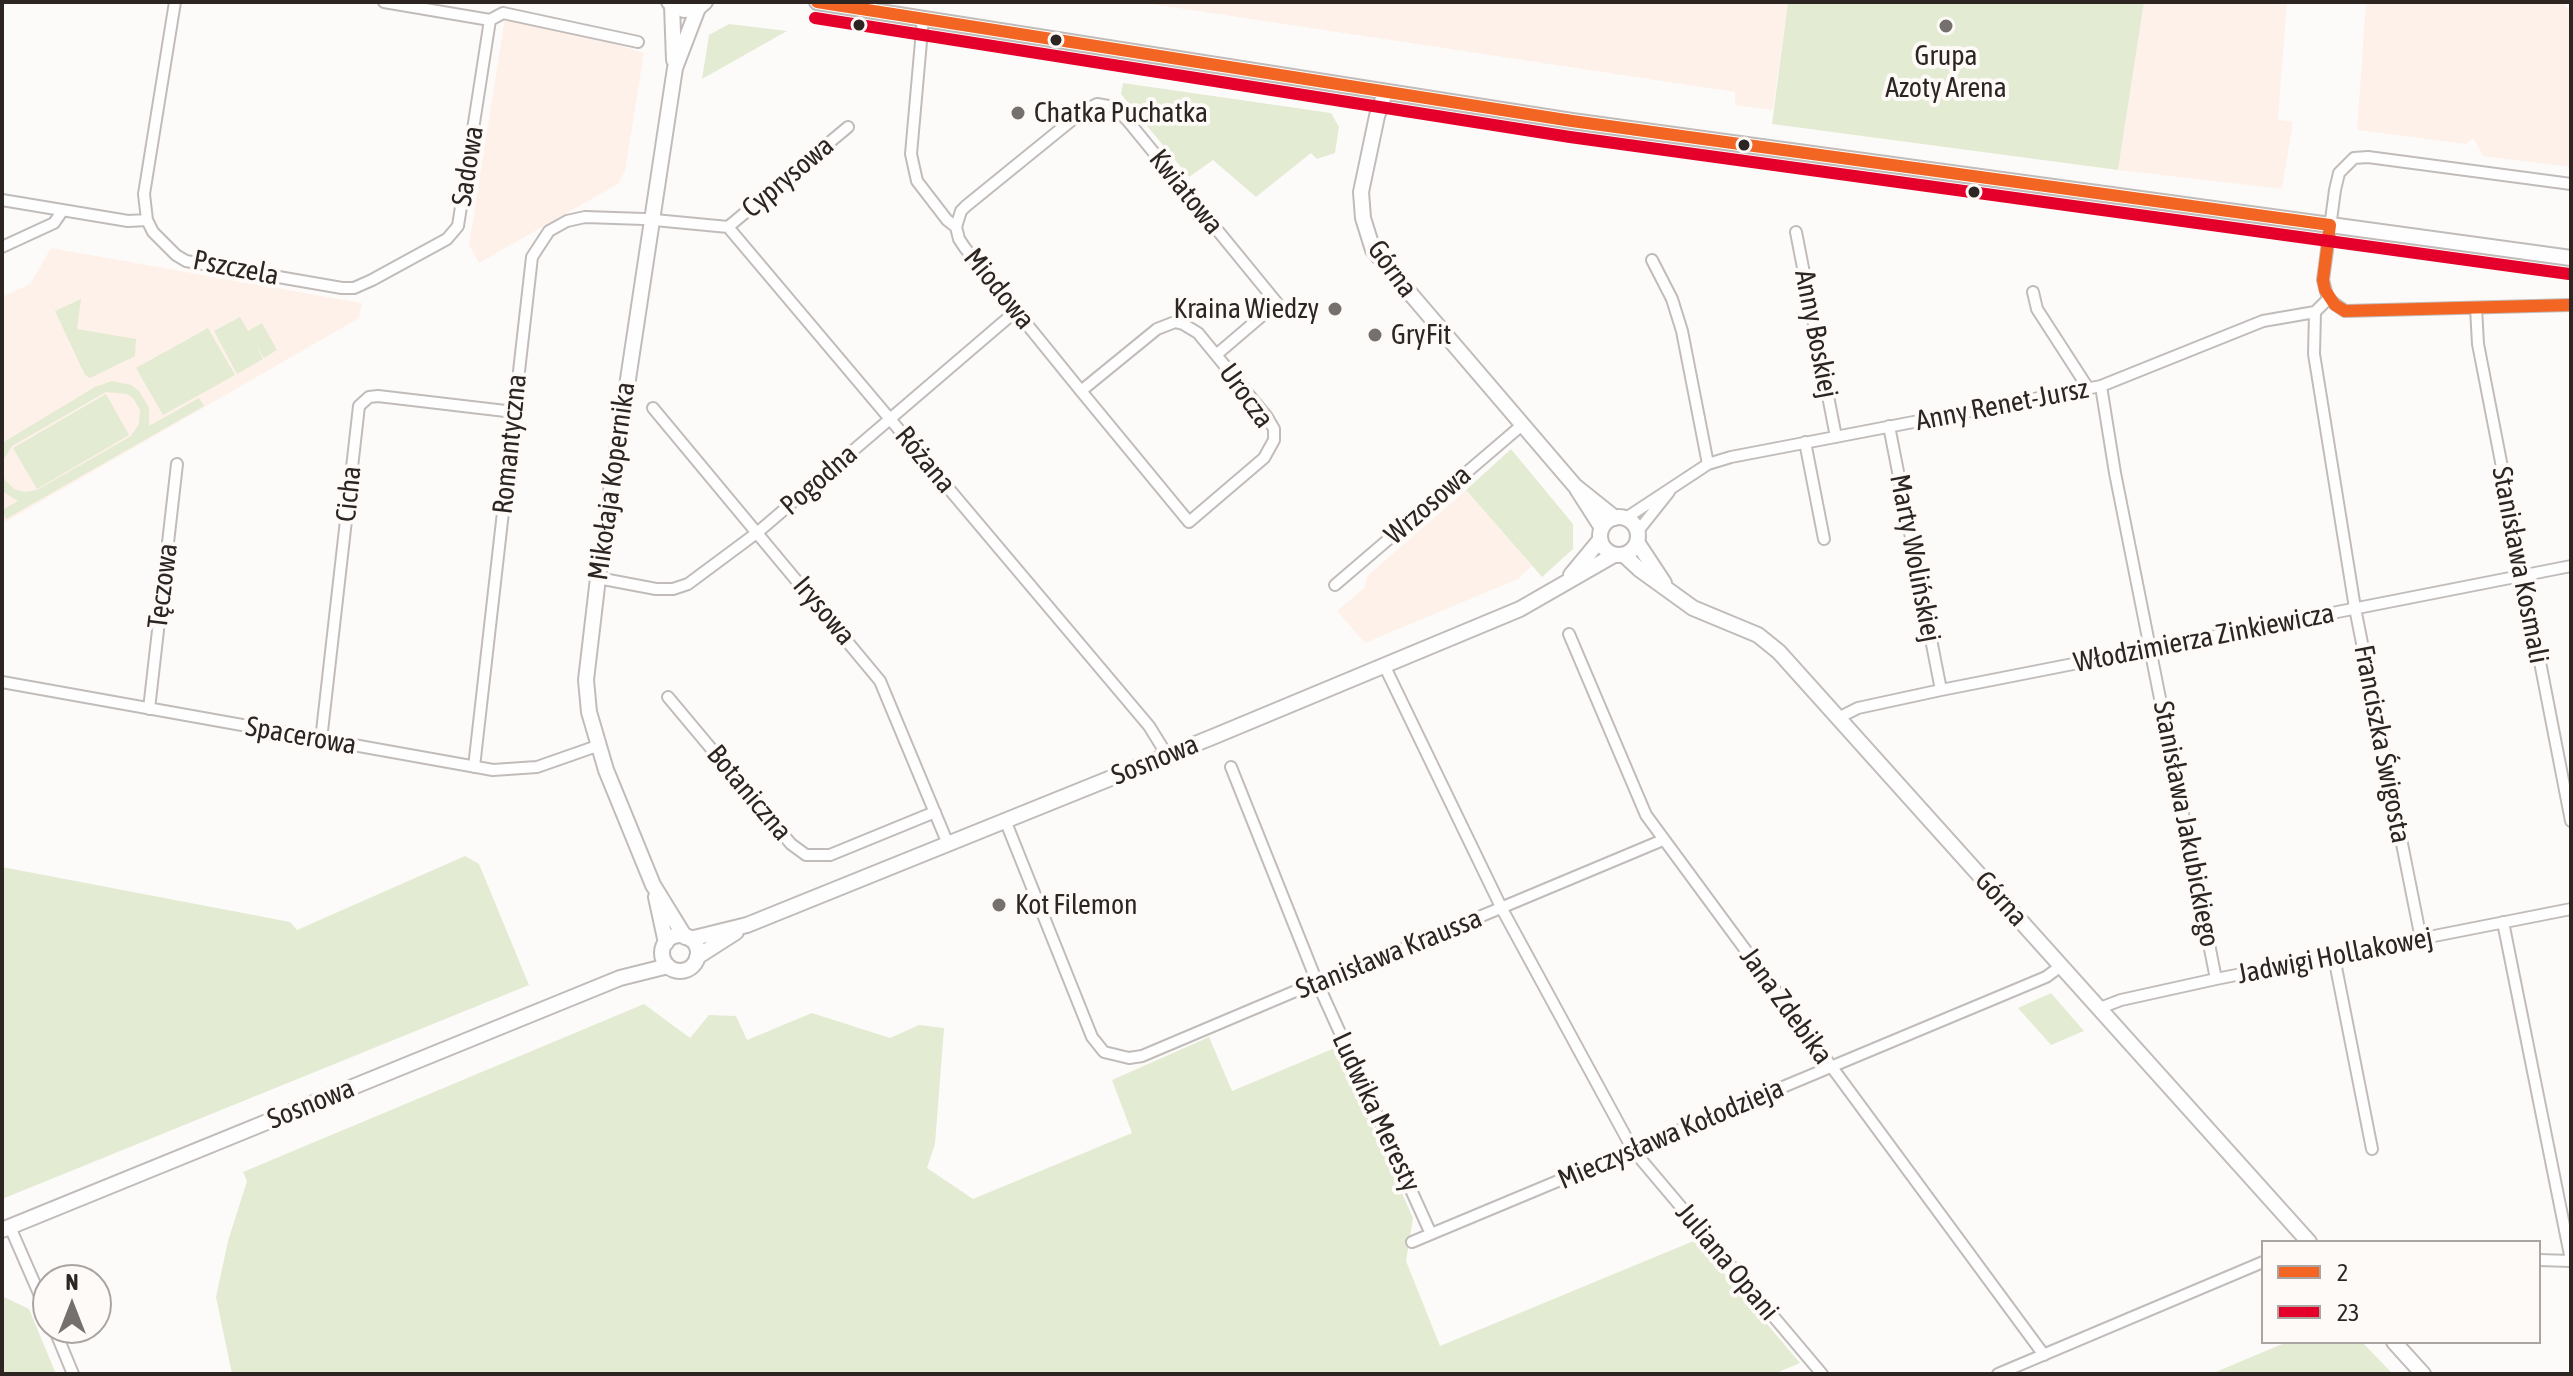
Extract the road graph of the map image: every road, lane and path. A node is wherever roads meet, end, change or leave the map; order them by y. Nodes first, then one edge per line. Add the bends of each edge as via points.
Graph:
1 (175, 2) edge
2 (384, 2) edge
3 (817, 2) edge
4 (671, 3) edge
5 (702, 5) edge
6 (923, 19) junction
7 (490, 20) junction
8 (638, 42) dead end
9 (675, 68) junction
10 (1385, 93) junction
11 (848, 127) dead end
12 (2571, 184) edge
13 (2, 200) edge
14 (63, 210) junction
15 (651, 219) junction
16 (147, 220) junction
17 (2330, 225) junction
18 (728, 227) junction
19 (956, 227) junction
20 (1796, 232) dead end
21 (2, 247) edge
22 (2571, 258) edge
23 (1652, 260) dead end
24 (342, 288) joint
25 (2033, 292) dead end
26 (2328, 299) junction
27 (2571, 305) edge
28 (2476, 308) junction
29 (1016, 311) junction
30 (2315, 312) junction
31 (1216, 355) junction
32 (2101, 386) junction
33 (2088, 388) junction
34 (1081, 391) junction
35 (653, 408) dead end
36 (514, 412) junction
37 (889, 418) junction
38 (1522, 425) junction
39 (1889, 426) junction
40 (1836, 437) junction
41 (1805, 442) junction
42 (177, 464) dead end
43 (1708, 464) junction
44 (1575, 486) junction
45 (1669, 492) junction
46 (1620, 518) junction
47 (1189, 522) joint
48 (758, 532) junction
49 (1601, 534) junction
50 (1638, 537) junction
51 (1824, 539) dead end
52 (1619, 555) junction
53 (2571, 566) edge
54 (2521, 575) junction
55 (598, 578) junction
56 (1335, 585) dead end
57 (1560, 587) junction
58 (1668, 590) junction
59 (2355, 608) junction
60 (1569, 634) dead end
61 (2151, 649) junction
62 (1384, 665) junction
63 (2, 682) edge
64 (1941, 690) junction
65 (668, 697) dead end
66 (149, 709) junction
67 (1838, 718) junction
68 (321, 740) junction
69 (597, 746) junction
70 (1167, 755) junction
71 (474, 767) junction
72 (1231, 767) dead end
73 (935, 812) junction
74 (1005, 820) junction
75 (2571, 821) edge
76 (1663, 840) junction
77 (948, 844) junction
78 (653, 885) junction
79 (1502, 909) junction
80 (2571, 909) edge
81 (2503, 922) junction
82 (747, 925) junction
83 (687, 938) junction
84 (2421, 939) junction
85 (665, 954) junction
86 (697, 957) junction
87 (2334, 957) junction
88 (2061, 966) junction
89 (2216, 979) junction
90 (1317, 982) junction
91 (2100, 1008) junction
92 (1830, 1067) junction
93 (2372, 1149) dead end
94 (1633, 1150) junction
95 (6, 1228) edge
96 (1431, 1234) junction
97 (2307, 1240) edge
98 (1412, 1242) dead end
99 (2541, 1260) edge
100 (2571, 1260) edge
101 (2261, 1263) edge
102 (32, 1281) edge
103 (61, 1344) edge
104 (2396, 1344) edge
105 (2044, 1355) junction
106 (73, 1374) edge
107 (1822, 1374) edge
108 (1998, 1374) edge
109 (2423, 1374) edge

1 - 16 street via 144,194
2 - 7 street
3 - 6 street
4 - 5 street via 684,10
4 - 9 street, Mikołaja Kopernika
5 - 9 street, Mikołaja Kopernika
6 - 10 street
6 - 19 street, Miodowa via 913,169 927,195
7 - 8 street via 503,13
7 - 24 street, Sadowa via 458,226 447,239 372,280
9 - 15 street, Mikołaja Kopernika
10 - 17 street
10 - 38 street, Górna via 1361,192 1369,240 1381,261
11 - 18 street, Cyprysowa
12 - 17 street via 2363,156 2339,173
13 - 14 street
14 - 16 street
14 - 21 street via 54,223
15 - 18 street
15 - 36 street, Romantyczna via 577,217 558,225 537,247
15 - 55 street, Mikołaja Kopernika
16 - 24 street, Pszczela via 162,243 186,261
17 - 22 street
17 - 26 street via 2323,280
18 - 37 street, Różana
19 - 29 street, Miodowa via 965,248
19 - 31 street, Kwiatowa via 966,206 1083,111 1097,104 1114,107 1277,303
20 - 40 street, Anny Boskiej
23 - 43 street via 1682,331
25 - 33 street via 2037,309
26 - 28 street via 2345,311
26 - 30 street
27 - 28 street
28 - 54 street, Stanisława Kosmali via 2478,344
29 - 34 street, Miodowa
29 - 37 street, Pogodna
30 - 32 street, Anny Renet-Jursz via 2263,321
30 - 59 street, Franciszka Świgosta via 2314,354
31 - 34 street, Urocza via 1190,327 1166,324
31 - 47 street, Urocza via 1267,417 1274,440 1264,458
32 - 33 street, Anny Renet-Jursz
32 - 61 street, Stanisława Jakubickiego
33 - 39 street, Anny Renet-Jursz
34 - 47 street, Miodowa
35 - 48 street, Irysowa
36 - 68 street, Cicha via 378,396 359,406
36 - 71 street, Romantyczna
37 - 48 street, Pogodna
37 - 70 street, Różana via 1149,726
38 - 44 street, Górna
38 - 56 street, Wrzosowa
39 - 40 street, Anny Renet-Jursz
39 - 64 street, Marty Wolińskiej
40 - 41 street, Anny Renet-Jursz
41 - 43 street, Anny Renet-Jursz
41 - 51 street
42 - 66 street, Tęczowa
43 - 45 street, Anny Renet-Jursz
44 - 46 street, Górna
44 - 49 street, Górna
45 - 46 street, Anny Renet-Jursz
45 - 50 street, Anny Renet-Jursz
46 - 49 street, Sosnowa
46 - 50 street, Górna
48 - 55 street, Pogodna via 688,584 673,589
48 - 73 street, Irysowa via 880,681
49 - 52 street, Górna via 1605,549
49 - 57 street, Sosnowa
50 - 52 street, Sosnowa
50 - 58 street, Górna
52 - 57 street, Sosnowa
52 - 58 street, Górna
53 - 54 street, Włodzimierza Zinkiewicza
54 - 59 street, Włodzimierza Zinkiewicza
54 - 75 street, Stanisława Kosmali
55 - 69 street, Mikołaja Kopernika via 586,680
57 - 62 street, Sosnowa
58 - 67 street, Górna via 1693,608 1758,635
59 - 61 street, Włodzimierza Zinkiewicza
59 - 84 street, Franciszka Świgosta
60 - 76 street, Jana Zdebika via 1646,815
61 - 64 street, Włodzimierza Zinkiewicza
61 - 89 street, Stanisława Jakubickiego
62 - 70 street, Sosnowa
62 - 79 street, Juliana Opani
63 - 66 street, Spacerowa
64 - 67 street, Włodzimierza Zinkiewicza via 1858,708
65 - 73 street, Botaniczna via 791,844 806,855 830,855
66 - 68 street, Spacerowa
67 - 88 street, Górna
68 - 71 street, Spacerowa
69 - 71 street, Spacerowa via 529,769
69 - 78 street, Mikołaja Kopernika
70 - 74 street, Sosnowa
72 - 90 street, Ludwika Meresty
73 - 77 street, Irysowa
74 - 77 street, Sosnowa
74 - 90 street, Stanisława Kraussa via 1092,1037 1097,1047 1112,1055 1142,1056
76 - 79 street, Stanisława Kraussa
76 - 92 street, Jana Zdebika
77 - 82 street, Sosnowa
78 - 83 street, Mikołaja Kopernika
78 - 85 street, Mikołaja Kopernika
79 - 90 street, Stanisława Kraussa
79 - 94 street, Juliana Opani
80 - 81 street, Jadwigi Hollakowej
81 - 84 street, Jadwigi Hollakowej
81 - 100 street
82 - 83 street, Sosnowa
82 - 86 street, Sosnowa
83 - 85 street via 675,937
83 - 86 street
84 - 87 street, Jadwigi Hollakowej
85 - 86 street via 683,971
85 - 95 street, Sosnowa via 620,978
87 - 89 street, Jadwigi Hollakowej
87 - 93 street
88 - 91 street, Górna
88 - 92 street, Mieczysława Kołodzieja via 2046,977
89 - 91 street, Jadwigi Hollakowej
90 - 96 street, Ludwika Meresty
91 - 97 street, Górna
92 - 94 street, Mieczysława Kołodzieja
92 - 105 street, Jana Zdebika
94 - 96 street, Mieczysława Kołodzieja
94 - 107 street, Juliana Opani
95 - 102 street
96 - 98 street, Mieczysława Kołodzieja
99 - 100 street
101 - 105 street
103 - 106 street
104 - 109 street
105 - 108 street

